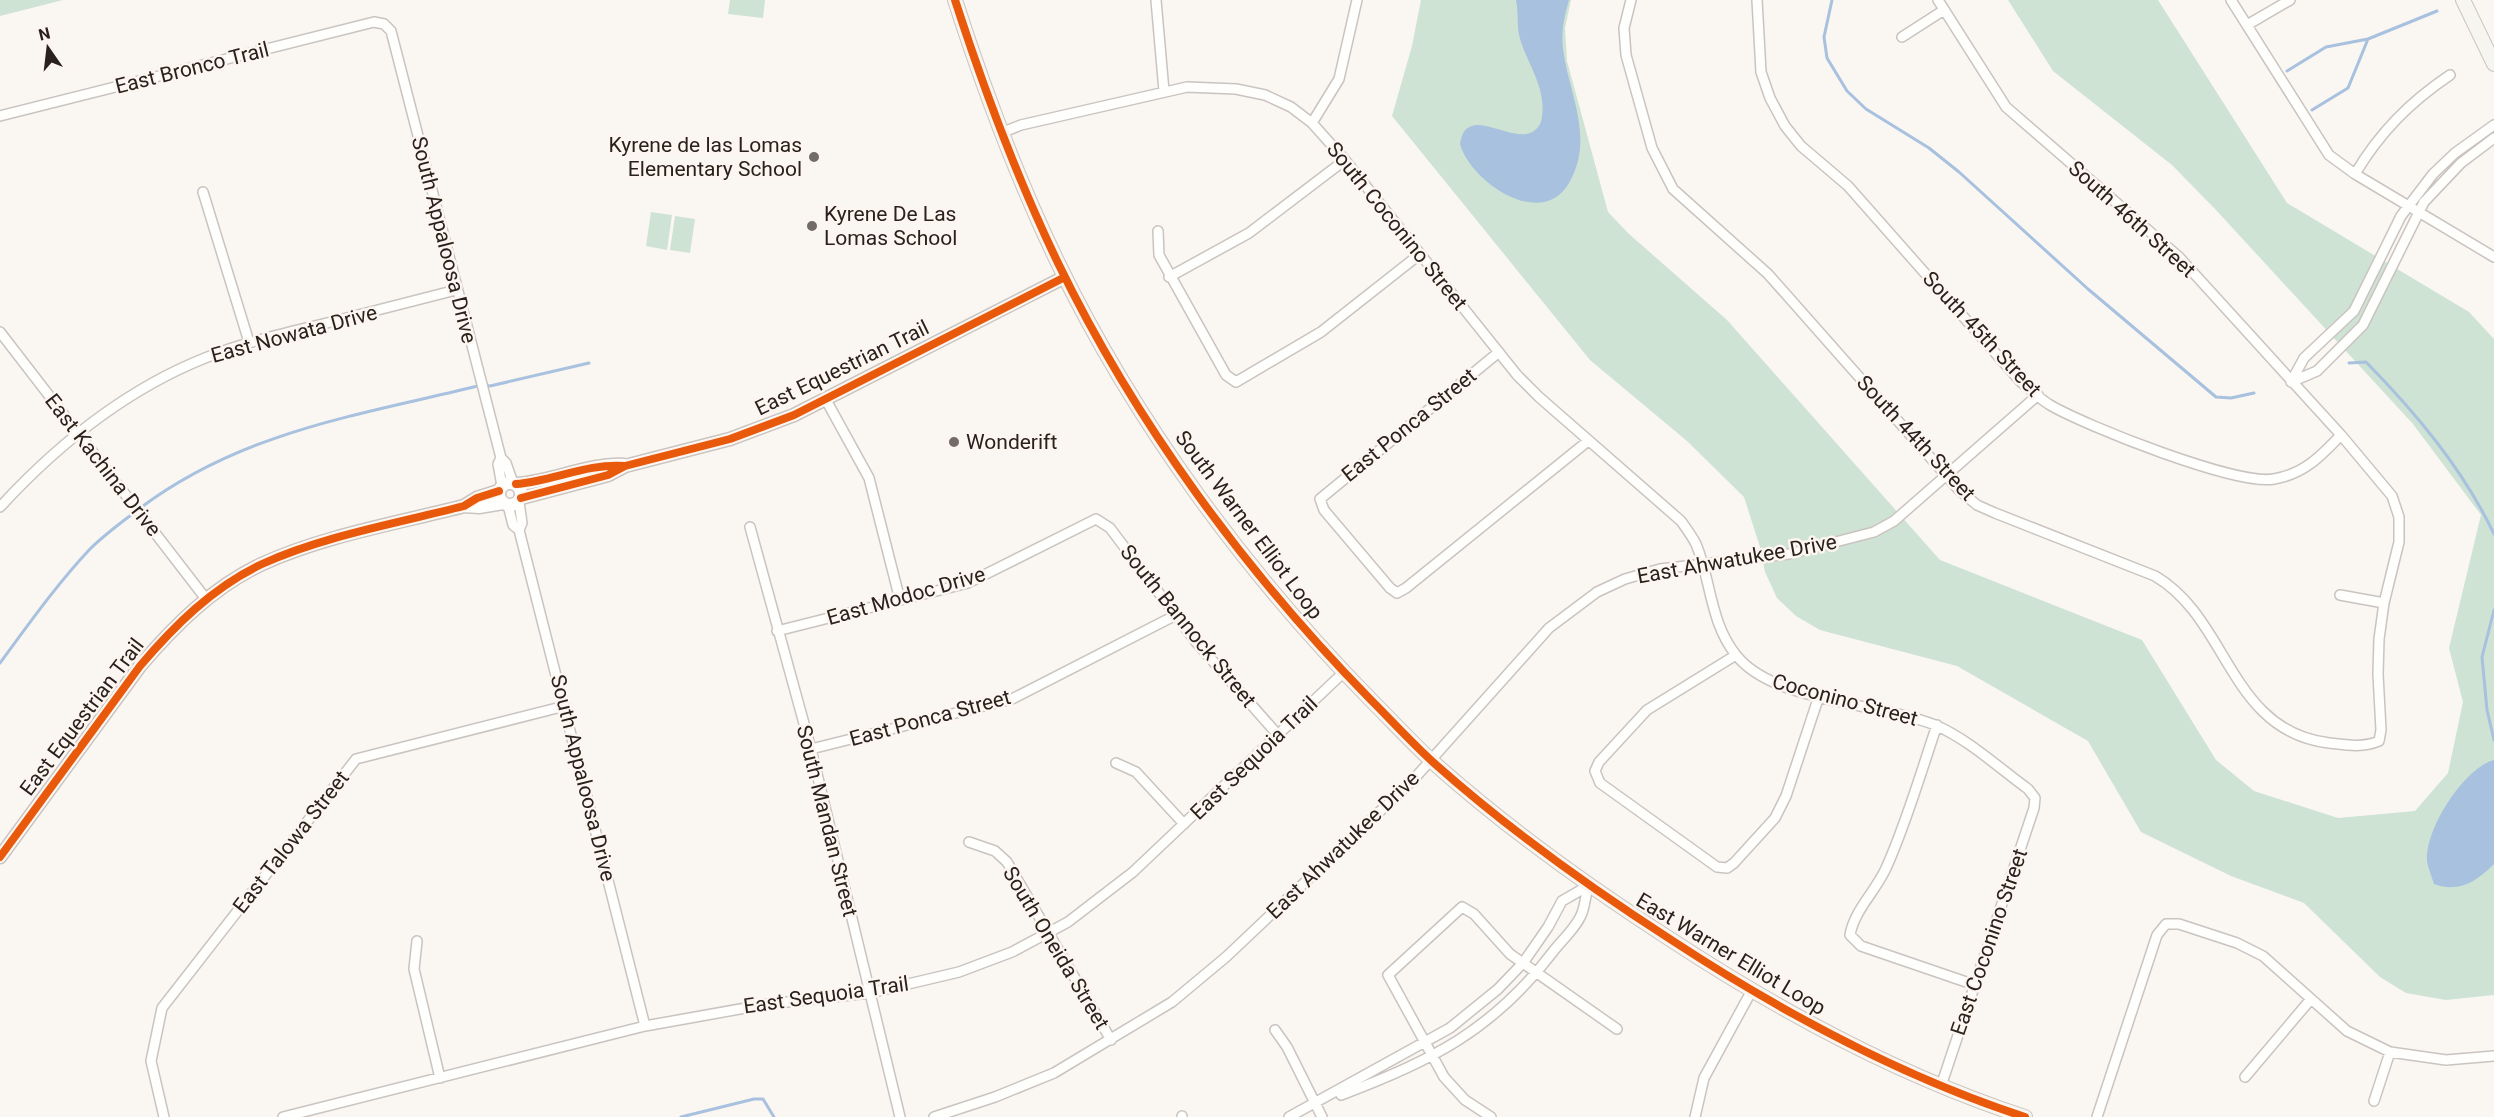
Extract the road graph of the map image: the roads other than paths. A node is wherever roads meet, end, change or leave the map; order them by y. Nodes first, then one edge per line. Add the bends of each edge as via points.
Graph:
1 (955, 0) edge
2 (1156, 0) edge
3 (1357, 0) edge
4 (1631, 0) edge
5 (1757, 0) edge
6 (1938, 0) edge
7 (2232, 0) edge
8 (2290, 0) edge
9 (2463, 0) edge
10 (1944, 10) junction
11 (384, 24) joint
12 (2247, 25) junction
13 (1902, 37) dead end
14 (2494, 64) edge
15 (2450, 75) dead end
16 (1164, 91) junction
17 (0, 116) edge
18 (1312, 123) junction
19 (2494, 125) edge
20 (1001, 133) junction
21 (2494, 138) edge
22 (1345, 160) junction
23 (2355, 174) junction
24 (203, 192) dead end
25 (2408, 206) junction
26 (2419, 212) junction
27 (1158, 231) dead end
28 (1420, 254) junction
29 (2494, 257) edge
30 (1065, 277) junction
31 (1169, 277) junction
32 (456, 290) junction
33 (0, 332) edge
34 (249, 342) junction
35 (1499, 352) junction
36 (2291, 382) junction
37 (2038, 395) junction
38 (826, 399) junction
39 (78, 431) junction
40 (2341, 435) junction
41 (1588, 441) junction
42 (1945, 476) junction
43 (510, 494) junction
44 (0, 507) edge
45 (1096, 519) joint
46 (750, 527) dead end
47 (1702, 564) junction
48 (2340, 595) dead end
49 (206, 599) junction
50 (900, 600) junction
51 (2384, 603) junction
52 (1176, 615) junction
53 (777, 631) junction
54 (1736, 655) junction
55 (1344, 672) junction
56 (1819, 696) junction
57 (565, 706) junction
58 (1937, 725) junction
59 (1278, 735) junction
60 (811, 749) junction
61 (1430, 760) junction
62 (1116, 763) dead end
63 (2035, 798) joint
64 (1184, 824) junction
65 (969, 842) dead end
66 (0, 857) edge
67 (1588, 886) junction
68 (1048, 934) junction
69 (417, 941) dead end
70 (1529, 968) junction
71 (1975, 985) junction
72 (1751, 992) junction
73 (870, 993) junction
74 (2311, 999) junction
75 (645, 1026) junction
76 (1617, 1029) dead end
77 (1275, 1030) dead end
78 (1111, 1040) junction
79 (1423, 1043) junction
80 (2390, 1052) junction
81 (2494, 1056) edge
82 (1432, 1058) junction
83 (2245, 1077) dead end
84 (440, 1078) junction
85 (1941, 1086) junction
86 (2374, 1101) dead end
87 (1316, 1104) junction
88 (164, 1117) edge
89 (283, 1117) edge
90 (900, 1117) edge
91 (934, 1117) edge
92 (1289, 1117) edge
93 (1322, 1117) edge
94 (1491, 1117) edge
95 (1695, 1117) edge
96 (2025, 1117) edge
97 (2097, 1117) edge

1 - 20 main road, South Warner Elliot Loop
2 - 16 street
3 - 18 street via 1339,79
4 - 42 street, South 44th Street via 1624,28 1626,55 1652,148 1673,189 1768,274
5 - 37 street, South 45th Street via 1761,72 1785,126 1801,146 1848,186 2021,382
6 - 10 street, South 46th Street
7 - 12 street
8 - 12 street
9 - 14 main road
10 - 13 street
10 - 36 street, South 46th Street via 2006,107 2179,257
11 - 17 street, East Bronco Trail via 375,22
11 - 32 street, South Appaloosa Drive via 391,30
12 - 23 street via 2329,155
15 - 23 street via 2398,115
16 - 18 street, South Coconino Street via 1207,86 1265,95
16 - 20 street, South Coconino Street
18 - 22 street, South Coconino Street
19 - 25 street via 2455,153
20 - 30 main road, South Warner Elliot Loop
21 - 26 street via 2442,181
22 - 28 street, South Coconino Street
22 - 31 street via 1249,233
23 - 25 street
24 - 34 street
25 - 26 street
25 - 36 street via 2354,311 2304,358
26 - 29 street
26 - 36 street via 2363,325 2317,371
27 - 31 street via 1159,255
28 - 31 street via 1321,332 1236,382 1226,375
28 - 35 street, South Coconino Street
30 - 38 street, East Equestrian Trail
30 - 55 main road, South Warner Elliot Loop via 1121,377 1187,479 1266,583
32 - 34 street, East Nowata Drive
32 - 43 street, South Appaloosa Drive via 501,458 506,463
33 - 39 street, East Kachina Drive
34 - 39 street, East Nowata Drive via 203,358 147,386
35 - 41 street, South Coconino Street via 1539,397
35 - 41 street, East Ponca Street via 1320,499 1324,510 1390,588 1397,593
36 - 40 street, South 46th Street
37 - 40 street, South 45th Street via 2073,417 2191,462 2254,481 2272,480 2305,469
37 - 42 street, East Ahwatukee Drive
38 - 43 street, East Equestrian Trail via 758,429 625,466 604,464
38 - 50 street via 869,478
39 - 44 street, East Nowata Drive
39 - 49 street, East Kachina Drive
40 - 51 street, South 46th Street via 2392,496 2399,517 2399,542
41 - 47 street, South Coconino Street via 1681,521
42 - 47 street, East Ahwatukee Drive via 1894,521 1874,532 1789,554
42 - 51 street, South 44th Street via 1977,505 2174,587 2190,605 2250,699 2293,734 2318,742 2370,746 2379,741 2378,674
43 - 49 street, East Equestrian Trail via 477,498 464,506 296,550 260,565
43 - 57 street, South Appaloosa Drive via 513,525 519,530
45 - 50 street, East Modoc Drive via 978,579
45 - 52 street, South Bannock Street via 1110,528
46 - 53 street, South Mandan Street
47 - 54 street, Coconino Street via 1716,618
47 - 61 street, East Ahwatukee Drive via 1660,569 1625,579 1571,610 1541,636
48 - 51 street
49 - 66 street, East Equestrian Trail via 140,666
50 - 53 street, East Modoc Drive
52 - 59 street, South Bannock Street
52 - 60 street, East Ponca Street via 1012,699
53 - 60 street, South Mandan Street
54 - 56 street, Coconino Street via 1763,678
54 - 56 street via 1647,710 1595,771 1600,783 1717,867 1727,868 1775,818
55 - 59 street, East Sequoia Trail
55 - 61 main road, South Warner Elliot Loop
56 - 58 street, Coconino Street
57 - 75 street, South Appaloosa Drive
57 - 88 street, East Talowa Street via 356,759 162,1008 151,1062
58 - 63 street, Coconino Street via 2019,782
58 - 71 street via 1886,869 1853,922 1850,935 1861,946
59 - 64 street, East Sequoia Trail
60 - 73 street, South Mandan Street
61 - 67 main road, South Warner Elliot Loop via 1494,815
61 - 78 street, East Ahwatukee Drive via 1364,828 1226,957 1172,1002
62 - 64 street via 1136,772
63 - 71 street, East Coconino Street
64 - 68 street, East Sequoia Trail via 1109,892
65 - 68 street, South Oneida Street via 995,851 1008,862
67 - 70 street via 1582,914
67 - 70 street via 1562,901
67 - 72 main road, East Warner Elliot Loop
68 - 73 street, East Sequoia Trail via 977,966
68 - 78 street, South Oneida Street
69 - 84 street via 414,969
70 - 76 street
70 - 79 street
70 - 79 street via 1462,907 1388,975
70 - 82 street via 1509,1003
71 - 85 street, East Coconino Street
72 - 85 main road, East Warner Elliot Loop via 1843,1041
72 - 95 street via 1704,1077
73 - 75 street, East Sequoia Trail via 759,1005
73 - 90 street, South Mandan Street
74 - 80 street via 2347,1031
74 - 83 street
74 - 97 street via 2264,956 2179,924 2166,924 2157,935
75 - 84 street, East Sequoia Trail
77 - 87 street
78 - 91 street, East Ahwatukee Drive via 1054,1073
79 - 82 street
79 - 87 street
80 - 81 street via 2446,1060
80 - 86 street
82 - 87 street
82 - 94 street via 1465,1100
84 - 89 street, East Sequoia Trail
85 - 96 main road, East Warner Elliot Loop
87 - 92 street
87 - 93 street

